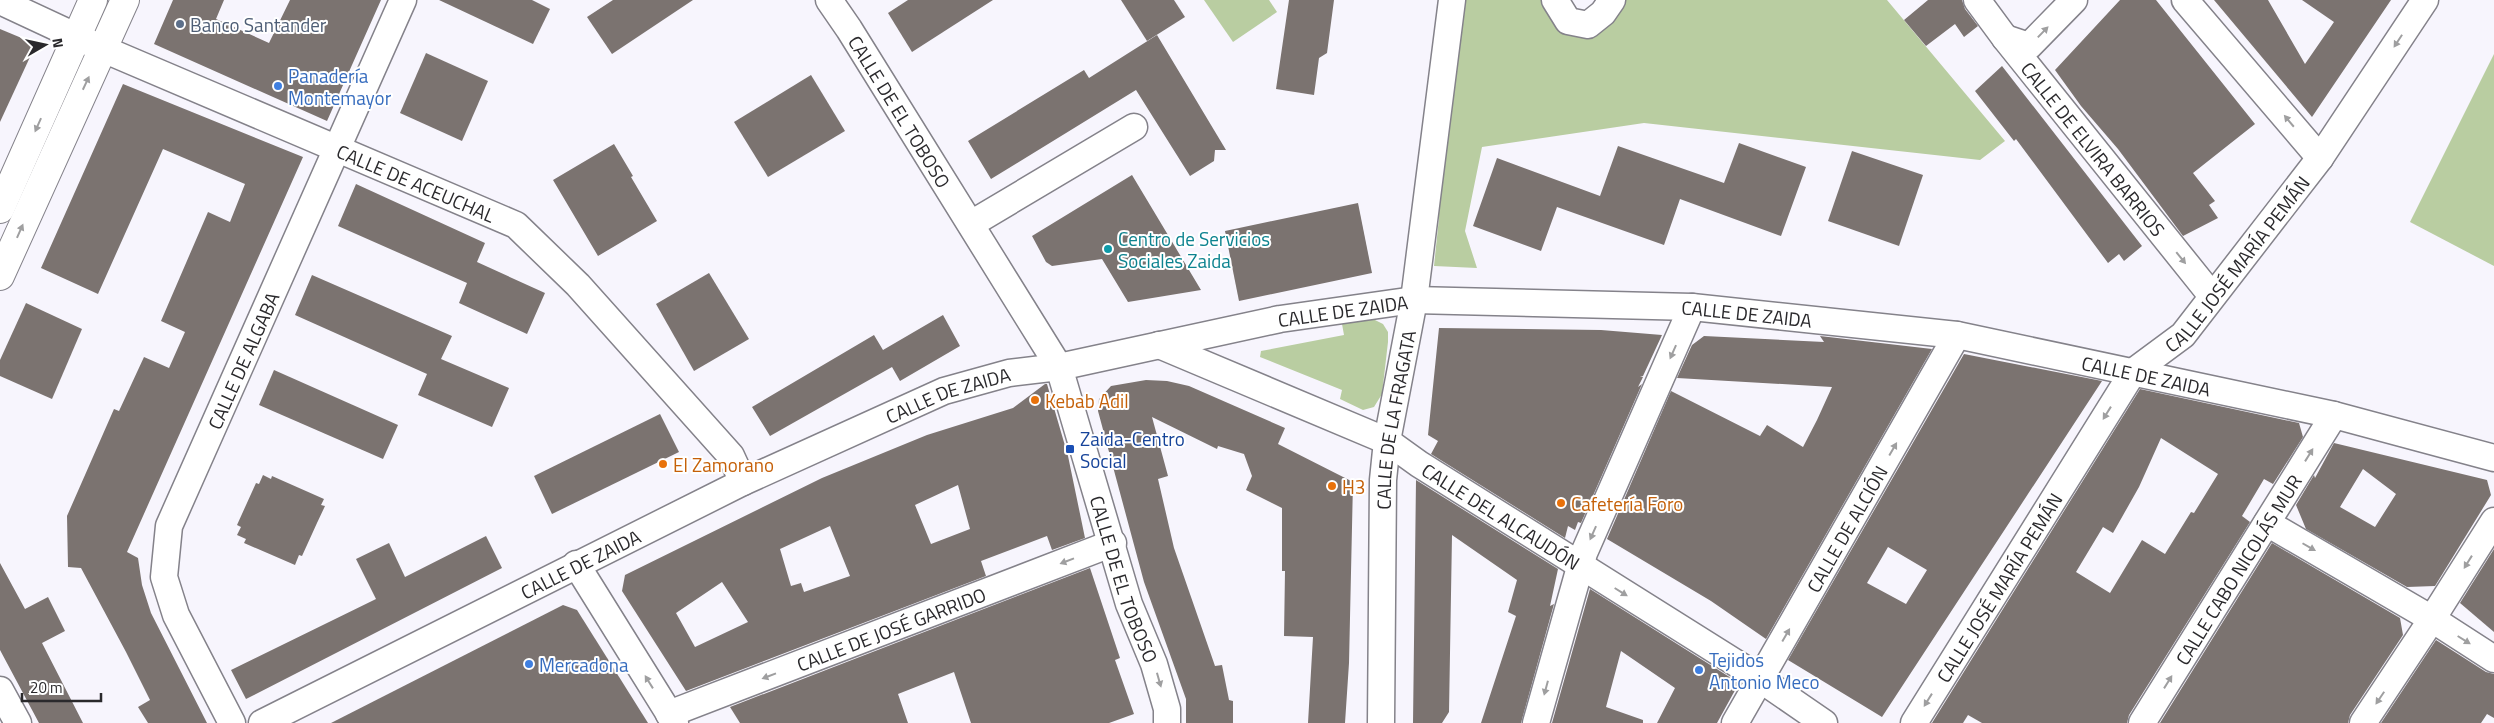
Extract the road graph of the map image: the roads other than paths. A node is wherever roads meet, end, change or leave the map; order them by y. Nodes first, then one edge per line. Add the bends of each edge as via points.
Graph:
1 (0, 0) edge
2 (93, 0) edge
3 (124, 0) edge
4 (403, 0) edge
5 (829, 0) edge
6 (1452, 0) edge
7 (1555, 0) edge
8 (1612, 0) edge
9 (1977, 0) edge
10 (2074, 0) edge
11 (2185, 0) edge
12 (2425, 0) edge
13 (76, 37) junction
14 (2005, 38) junction
15 (103, 49) junction
16 (1134, 127) dead end
17 (337, 147) junction
18 (2320, 158) junction
19 (0, 209) edge
20 (971, 224) junction
21 (0, 276) edge
22 (2212, 296) junction
23 (1414, 300) junction
24 (1692, 307) junction
25 (1957, 335) junction
26 (1159, 344) junction
27 (1059, 367) junction
28 (2133, 372) junction
29 (2334, 415) junction
30 (1387, 441) junction
31 (2494, 458) edge
32 (743, 482) junction
33 (2494, 520) edge
34 (2267, 523) junction
35 (1113, 543) junction
36 (576, 564) junction
37 (1580, 566) junction
38 (2432, 620) junction
39 (2494, 659) edge
40 (1761, 679) junction
41 (0, 690) edge
42 (672, 718) edge
43 (18, 723) edge
44 (232, 723) edge
45 (262, 723) edge
46 (1168, 723) edge
47 (1381, 723) edge
48 (1536, 723) edge
49 (1735, 723) edge
50 (1824, 723) edge
51 (1914, 723) edge
52 (2142, 723) edge
53 (2363, 723) edge

1 - 13 street, CALLE DE ACEUCHAL
2 - 13 main road
3 - 15 main road
4 - 17 street, CALLE DE ALGABA
5 - 20 street, CALLE DE EL TOBOSO
6 - 23 street, CALLE DE LA FRAGATA
7 - 8 street via 1568,21 1588,25
9 - 14 street, CALLE DE ELVIRA BARRIOS
14 -> 10 street via 2029,46
18 -> 11 street
12 -> 18 street, CALLE JOSÉ MARÍA PEMÁN
13 - 15 street, CALLE DE ACEUCHAL
13 -> 19 main road
14 -> 22 street, CALLE DE ELVIRA BARRIOS
15 - 17 street, CALLE DE ACEUCHAL
21 -> 15 main road
16 - 20 street
17 - 32 street, CALLE DE ACEUCHAL via 516,225 578,285 731,456
17 - 44 street, CALLE DE ALGABA via 169,526 164,577 176,615
18 - 22 street, CALLE JOSÉ MARÍA PEMÁN
20 - 27 street, CALLE DE EL TOBOSO
22 - 28 street, CALLE JOSÉ MARÍA PEMÁN via 2183,335
23 - 24 street, CALLE DE ZAIDA
23 - 26 street, CALLE DE ZAIDA via 1280,319
23 - 30 street, CALLE DE LA FRAGATA
24 - 25 street, CALLE DE ZAIDA
24 -> 37 street
25 - 28 street, CALLE DE ZAIDA
40 -> 25 street, CALLE DE ALCIÓN
26 - 27 street, CALLE DE ZAIDA
26 - 30 street, CALLE DEL ALCAUDÓN
27 - 32 street, CALLE DE ZAIDA via 1009,373 944,392
27 - 35 street, CALLE DE EL TOBOSO
28 - 29 street, CALLE DE ZAIDA
28 -> 51 street, CALLE JOSÉ MARÍA PEMÁN
29 - 31 street, CALLE DE ZAIDA
34 -> 29 street, CALLE CABO NICOLÁS MUR
30 - 37 street, CALLE DEL ALCAUDÓN
30 - 47 street, CALLE DE LA FRAGATA via 1382,480
32 - 36 street, CALLE DE ZAIDA
33 -> 38 street
34 -> 38 street
52 -> 34 street, CALLE CABO NICOLÁS MUR
35 -> 42 street, CALLE DE JOSÉ GARRIDO
35 -> 46 street, CALLE DE EL TOBOSO via 1129,604 1157,673
42 -> 36 street
36 - 45 street, CALLE DE ZAIDA
37 -> 40 street, CALLE DEL ALCAUDÓN
37 -> 48 street
38 -> 39 street
38 -> 53 street
40 - 49 street, CALLE DE ALCIÓN
40 - 50 street, CALLE DEL ALCAUDÓN
41 - 43 street

